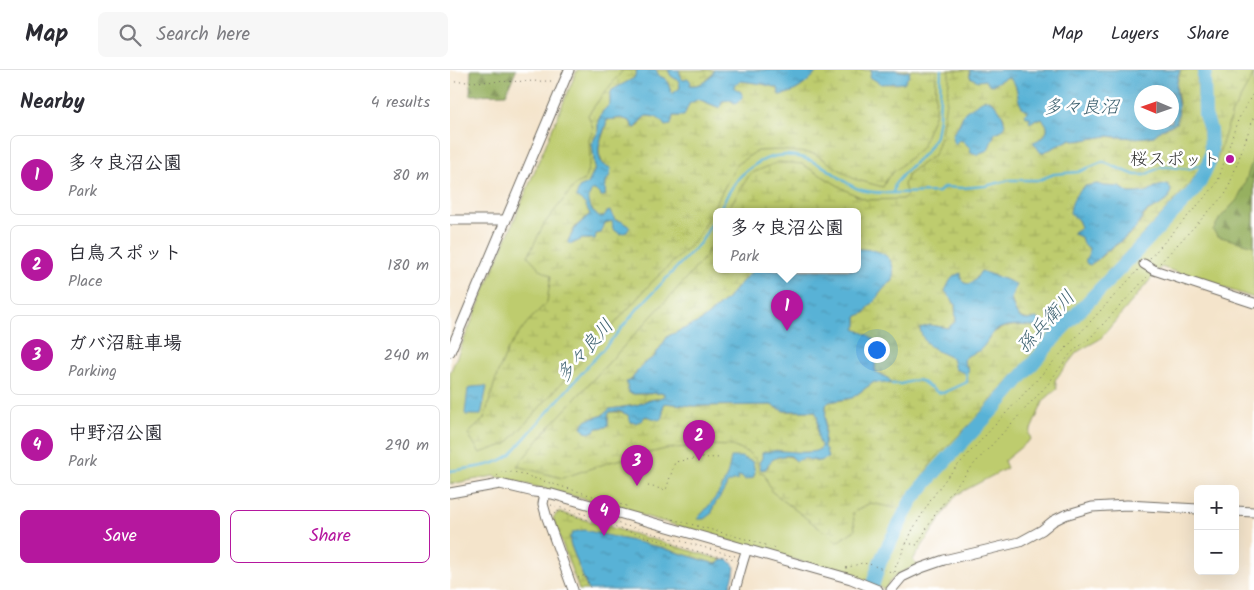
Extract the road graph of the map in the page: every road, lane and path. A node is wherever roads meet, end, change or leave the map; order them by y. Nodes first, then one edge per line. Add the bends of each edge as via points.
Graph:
1 (569, 70) edge
2 (564, 81) junction
3 (450, 82) edge
4 (1254, 92) edge
5 (1254, 116) edge
6 (450, 220) edge
7 (506, 220) junction
8 (1144, 264) junction
9 (1154, 270) junction
10 (1254, 303) edge
11 (1065, 348) junction
12 (450, 352) edge
13 (1071, 353) junction
14 (720, 458) dead end
15 (495, 477) dead end
16 (648, 486) dead end
17 (450, 492) edge
18 (545, 493) junction
19 (543, 504) junction
20 (635, 508) dead end
21 (1194, 509) edge
22 (1239, 511) edge
23 (1254, 512) edge
24 (551, 517) dead end
25 (667, 517) dead end
26 (906, 543) junction
27 (747, 549) junction
28 (777, 549) dead end
29 (740, 559) junction
30 (842, 569) dead end
31 (578, 578) dead end
32 (573, 590) edge
33 (591, 590) edge
34 (735, 590) edge
35 (878, 590) edge
36 (891, 590) edge

1 - 2 street
2 - 3 path
2 - 7 street
4 - 8 path via 1236,125 1218,181
5 - 9 path via 1227,192
6 - 7 street
7 - 12 street
8 - 9 street
8 - 11 path
9 - 10 street
9 - 13 path via 1090,338
11 - 13 path
11 - 26 path via 948,476
13 - 26 path via 1048,384 955,487 917,545
14 - 16 path via 675,462 666,490
15 - 20 path via 501,472 514,472
17 - 18 street via 500,484
18 - 19 street
18 - 27 street
19 - 29 path
19 - 32 street
21 - 36 street via 1127,505 1092,507 1065,515 1020,542 922,568 902,577
22 - 23 street
24 - 29 path via 557,511 710,555
25 - 28 path
26 - 30 path via 895,574 862,563
27 - 29 street
27 - 35 street
29 - 34 street via 741,572
31 - 33 path via 585,575

